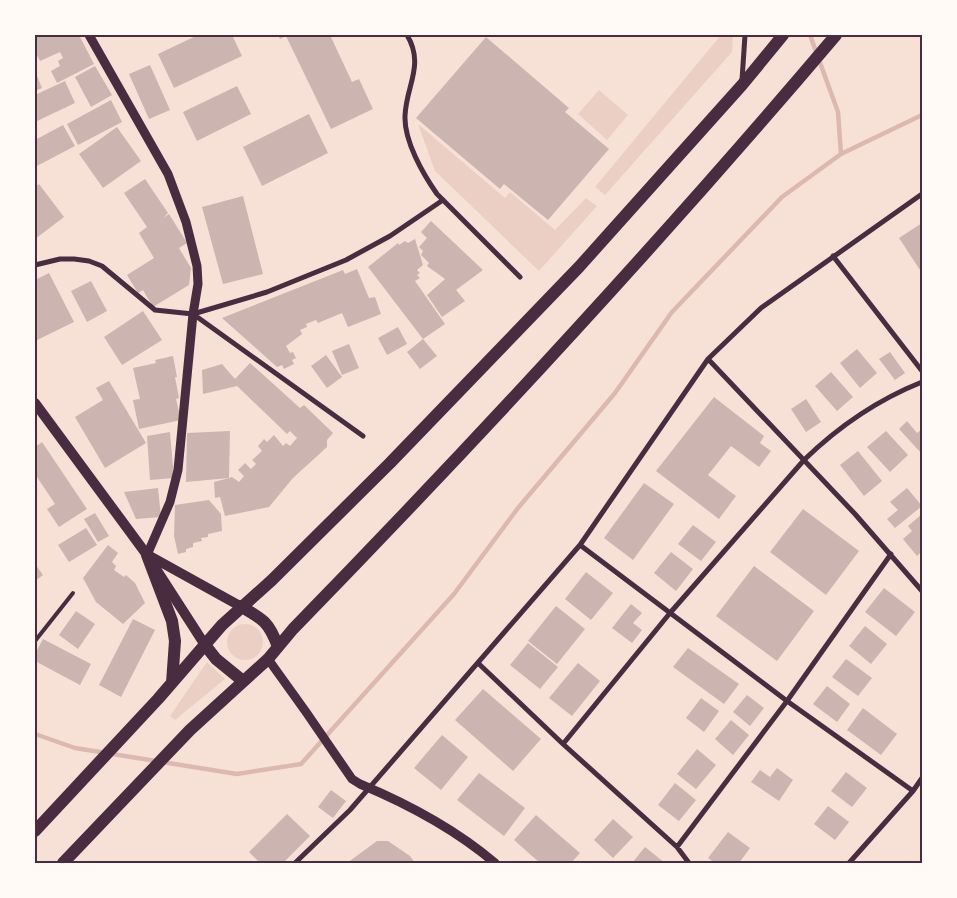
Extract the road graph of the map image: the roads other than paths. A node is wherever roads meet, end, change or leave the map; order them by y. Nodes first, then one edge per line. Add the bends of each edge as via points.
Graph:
1 (89, 35) edge
2 (407, 35) edge
3 (745, 35) edge
4 (783, 35) edge
5 (836, 35) edge
6 (742, 85) junction
7 (922, 194) edge
8 (443, 200) junction
9 (833, 256) junction
10 (35, 265) edge
11 (520, 276) dead end
12 (193, 314) junction
13 (708, 360) junction
14 (922, 371) edge
15 (922, 382) edge
16 (35, 403) edge
17 (363, 436) dead end
18 (804, 460) junction
19 (580, 545) junction
20 (891, 554) junction
21 (147, 555) junction
22 (922, 591) edge
23 (73, 593) dead end
24 (240, 606) junction
25 (670, 613) junction
26 (35, 641) edge
27 (205, 645) junction
28 (278, 647) junction
29 (268, 659) junction
30 (478, 663) junction
31 (243, 681) junction
32 (172, 683) junction
33 (787, 701) junction
34 (563, 744) junction
35 (922, 778) edge
36 (368, 788) junction
37 (913, 790) junction
38 (35, 831) edge
39 (677, 847) junction
40 (63, 863) edge
41 (295, 863) edge
42 (495, 863) edge
43 (689, 863) edge
44 (849, 863) edge

1 - 12 street via 180,201 198,266
2 - 8 street via 416,59 405,117 406,131 426,178
3 - 6 street
4 - 6 highway
5 - 28 highway via 642,257
6 - 24 highway via 511,339 272,580
7 - 9 street
8 - 11 street
8 - 12 street via 390,236 346,260 267,292
9 - 13 street via 761,308
9 - 14 street
10 - 12 street via 60,259 88,261 102,266 155,310
12 - 17 street
12 - 21 street via 178,470 170,502
13 - 18 street
13 - 19 street
15 - 18 street via 862,413
16 - 21 main road
18 - 20 street
18 - 25 street
19 - 25 street
19 - 30 street
20 - 22 street
20 - 33 street
21 - 24 main road
21 - 27 main road
21 - 32 highway via 172,621 175,641
23 - 26 lane
24 - 27 highway
24 - 28 highway via 269,626
25 - 33 street
25 - 34 street
27 - 31 highway via 216,659
27 - 32 highway
28 - 29 highway
29 - 31 highway
29 - 36 street via 352,779
30 - 34 street
30 - 36 street
31 - 40 highway via 190,730
32 - 38 highway
33 - 37 street
33 - 39 street
34 - 39 street
35 - 37 street
36 - 41 street
36 - 42 street via 420,812 472,843
37 - 44 street
39 - 43 street

